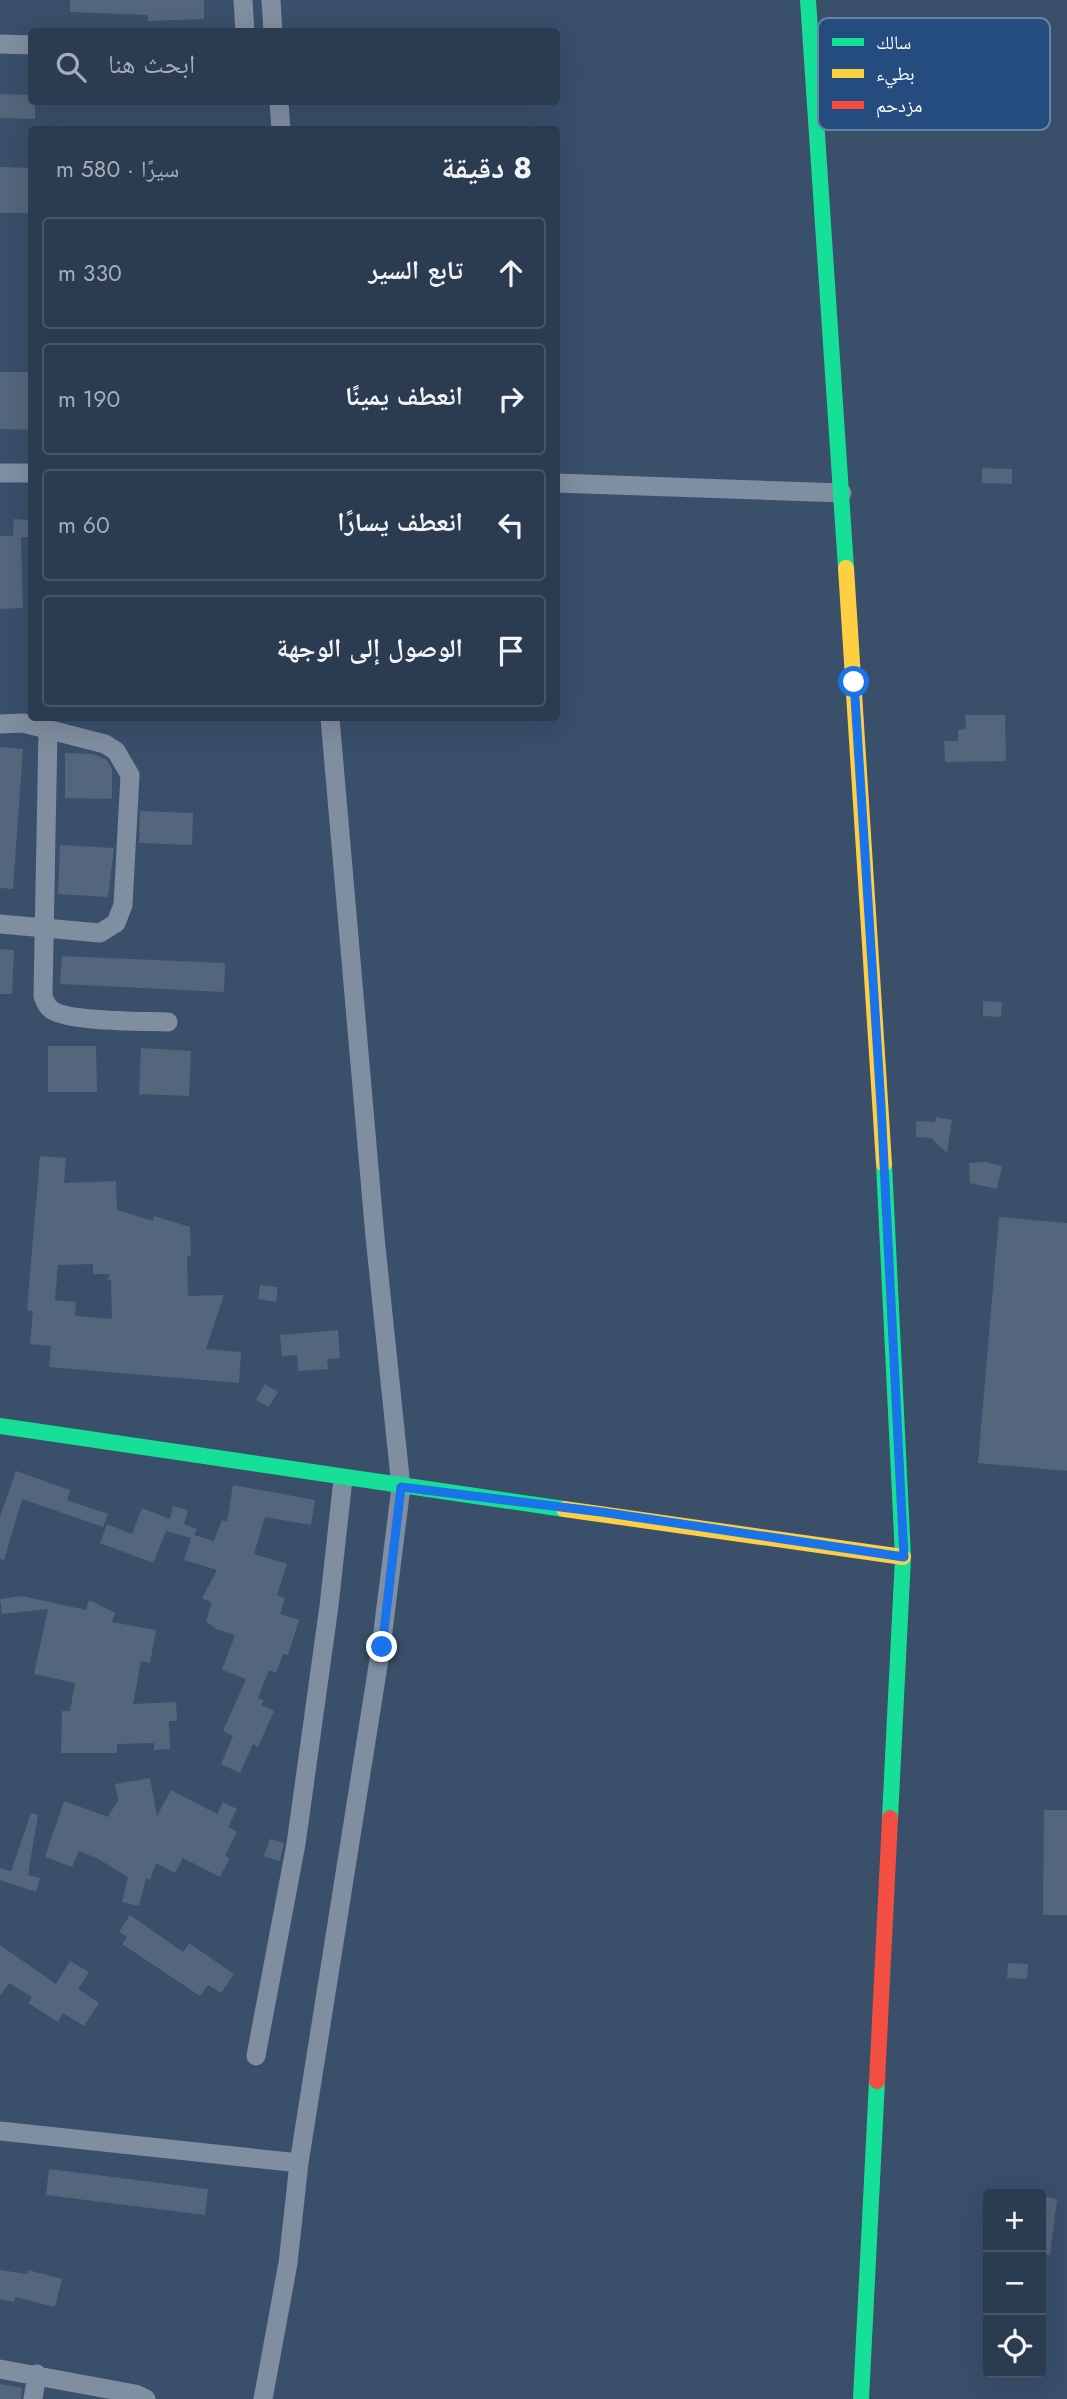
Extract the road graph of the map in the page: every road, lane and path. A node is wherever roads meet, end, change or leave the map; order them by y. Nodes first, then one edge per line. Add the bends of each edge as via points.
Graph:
1 (243, 0) edge
2 (271, 0) edge
3 (808, 0) edge
4 (245, 28) edge
5 (273, 28) edge
6 (0, 44) edge
7 (28, 45) edge
8 (279, 105) edge
9 (281, 126) edge
10 (28, 472) edge
11 (0, 473) edge
12 (560, 482) edge
13 (842, 493) junction
14 (330, 721) edge
15 (0, 724) edge
16 (48, 729) junction
17 (0, 924) edge
18 (46, 927) junction
19 (168, 1022) dead end
20 (0, 1426) edge
21 (343, 1479) junction
22 (401, 1487) junction
23 (904, 1557) junction
24 (256, 2056) dead end
25 (0, 2131) edge
26 (299, 2163) junction
27 (0, 2369) edge
28 (37, 2374) junction
29 (33, 2399) edge
30 (146, 2399) edge
31 (263, 2399) edge
32 (861, 2399) edge

1 - 4 street
2 - 5 street
3 - 13 street
6 - 7 street
8 - 9 street
10 - 11 street
12 - 13 street
13 - 23 street
14 - 22 street
15 - 16 street
16 - 18 street
16 - 18 street via 106,744 122,758 130,775 120,916 100,933
17 - 18 street
18 - 19 street via 43,996 51,1010 76,1017
20 - 21 street
21 - 22 street
21 - 24 street via 296,1844
22 - 23 street
22 - 26 street via 382,1647
23 - 32 street
25 - 26 street
26 - 31 street via 288,2263
27 - 28 street
28 - 29 street
28 - 30 street

